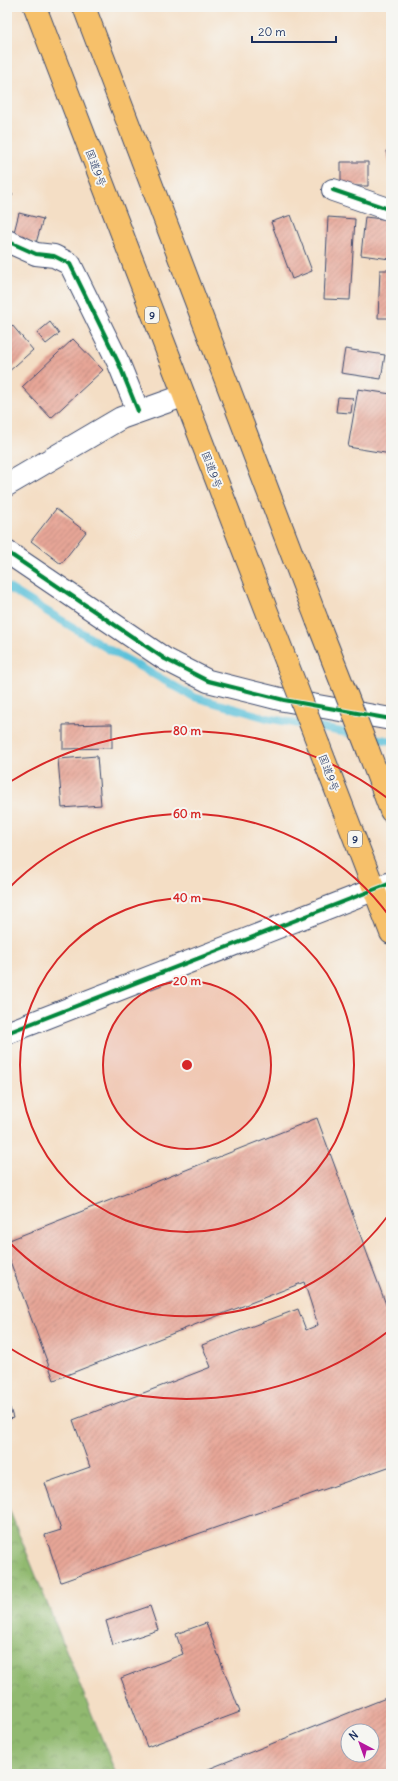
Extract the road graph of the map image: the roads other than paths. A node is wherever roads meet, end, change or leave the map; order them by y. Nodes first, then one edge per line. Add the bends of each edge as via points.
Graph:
1 (35, 7) edge
2 (84, 7) edge
3 (333, 190) dead end
4 (391, 210) edge
5 (7, 241) edge
6 (183, 396) junction
7 (138, 411) junction
8 (7, 485) edge
9 (7, 552) edge
10 (391, 719) edge
11 (391, 811) edge
12 (382, 886) edge
13 (391, 933) edge
14 (7, 1033) edge

1 - 6 highway, 国道9号 / 9
2 - 11 highway, bridge
3 - 4 street
5 - 7 street via 36,254 54,256 70,264 119,364
6 - 7 street
6 - 12 highway, 国道9号 / 9, bridge via 319,746
7 - 8 street
9 - 10 street via 165,659 208,681 284,700
12 - 13 highway, 国道9号 / 9
12 - 14 street

